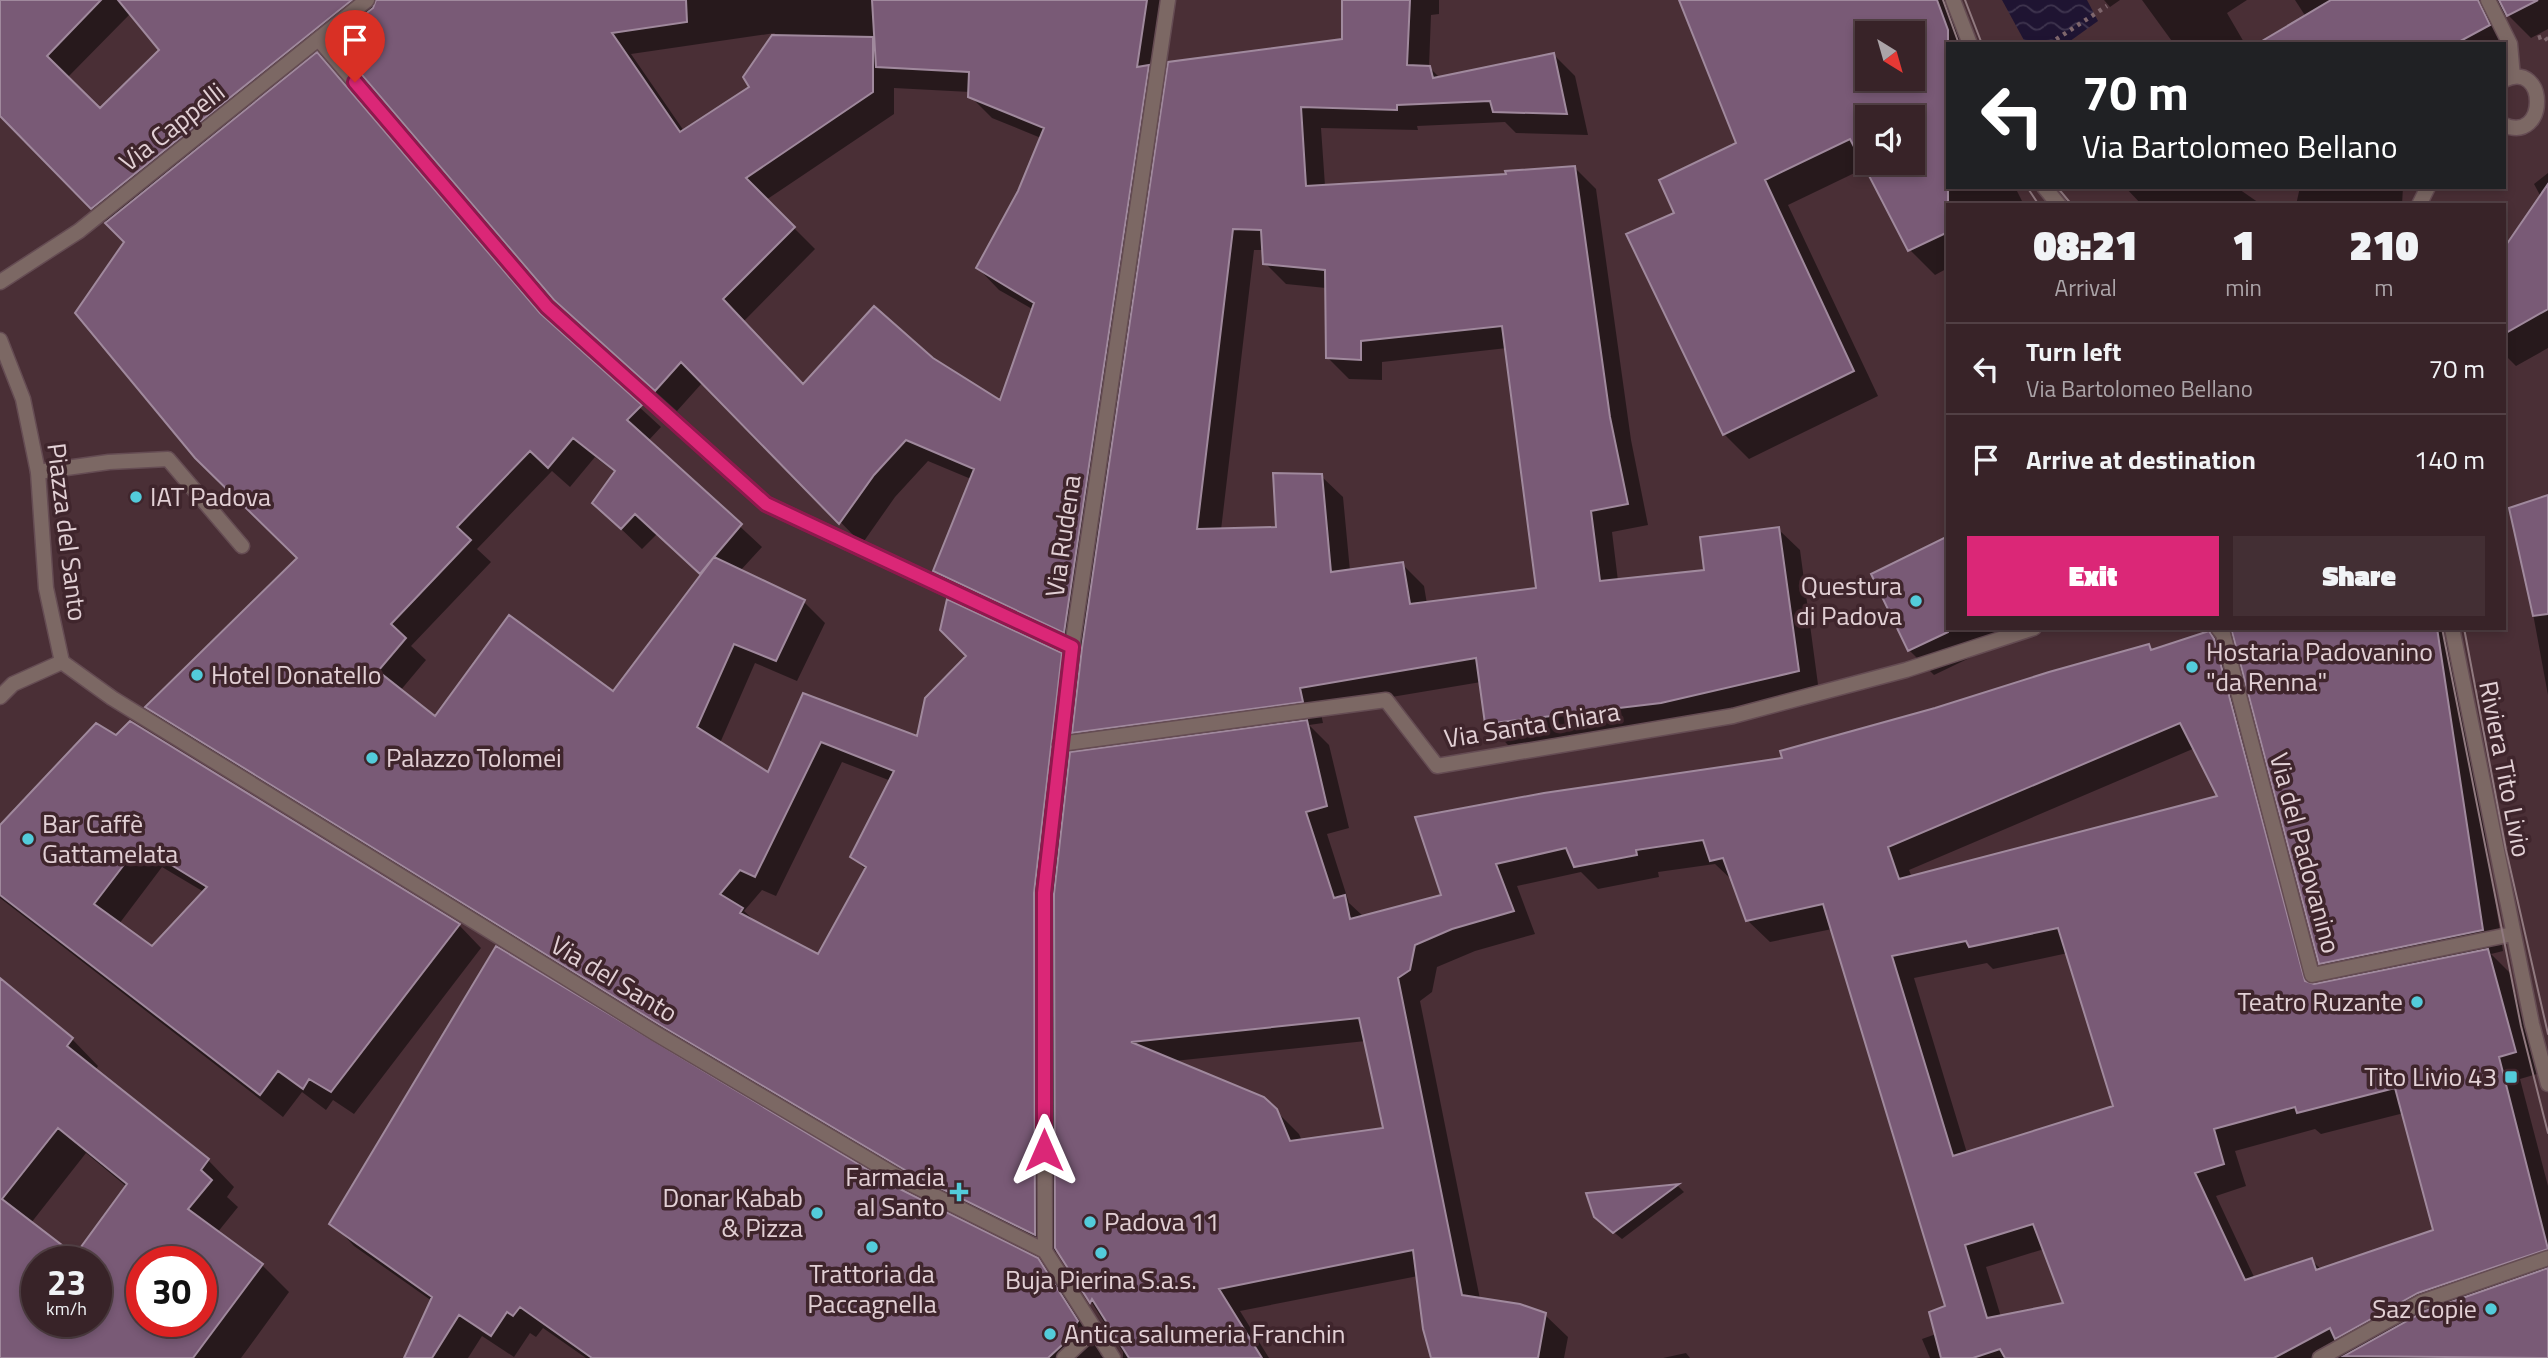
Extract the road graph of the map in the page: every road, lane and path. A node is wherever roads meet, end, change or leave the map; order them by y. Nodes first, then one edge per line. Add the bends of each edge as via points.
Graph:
1 (367, 0) edge
2 (1168, 0) edge
3 (1953, 0) edge
4 (2488, 0) edge
5 (2107, 6) dead end
6 (320, 41) junction
7 (1969, 42) edge
8 (2052, 42) edge
9 (2509, 78) edge
10 (2543, 124) edge
11 (2506, 126) edge
12 (2044, 189) edge
13 (2057, 203) edge
14 (0, 282) edge
15 (0, 340) edge
16 (38, 472) junction
17 (242, 546) dead end
18 (2028, 630) edge
19 (2220, 630) edge
20 (2452, 630) edge
21 (1072, 647) junction
22 (62, 662) junction
23 (0, 697) edge
24 (1060, 744) junction
25 (2513, 934) junction
26 (2548, 1084) edge
27 (1045, 1251) junction
28 (2548, 1258) edge
29 (1094, 1330) junction
30 (1064, 1358) edge
31 (1112, 1358) edge
32 (2320, 1358) edge

1 - 6 street, Via Cappelli
2 - 21 street, Via Rudena
3 - 7 street
4 - 9 street via 2510,44
5 - 8 path
6 - 14 street, Via Cappelli via 79,231
6 - 21 street via 547,307 766,504
9 - 10 street via 2526,77 2537,84 2543,95
10 - 11 street
12 - 13 street
15 - 16 street, Piazza del Santo via 23,399
16 - 17 street via 168,459
16 - 22 street, Piazza del Santo via 46,588
18 - 24 street, Via Santa Chiara via 1906,670 1733,716 1437,766 1387,700
19 - 25 street, Via del Padovanino via 2312,975
20 - 25 street, Riviera Tito Livio
21 - 24 street, Via Rudena
22 - 23 street via 13,684
22 - 27 street, Via del Santo via 112,698 655,1033 905,1181
24 - 27 street, Via Rudena via 1044,893
25 - 26 street, Riviera Tito Livio
27 - 29 street
28 - 32 street via 2421,1301
29 - 30 street
29 - 31 street

